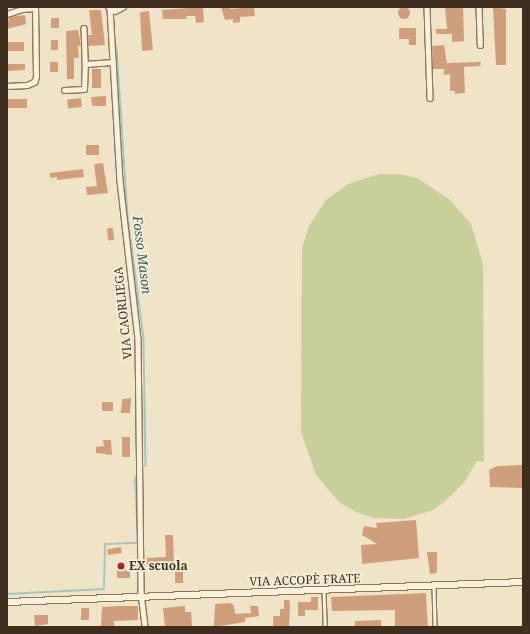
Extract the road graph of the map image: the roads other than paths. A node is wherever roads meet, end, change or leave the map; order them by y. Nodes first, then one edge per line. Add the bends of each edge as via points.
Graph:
1 (427, 7) edge
2 (479, 7) edge
3 (35, 8) edge
4 (110, 8) edge
5 (121, 9) edge
6 (7, 14) edge
7 (113, 21) junction
8 (84, 28) dead end
9 (480, 45) dead end
10 (113, 62) junction
11 (85, 64) junction
12 (7, 86) edge
13 (64, 90) dead end
14 (430, 98) dead end
15 (523, 582) edge
16 (434, 586) junction
17 (324, 590) junction
18 (142, 596) junction
19 (7, 602) edge
20 (144, 627) edge
21 (325, 627) edge
22 (435, 627) edge

1 - 14 street
2 - 9 street
3 - 6 street
3 - 12 street via 36,77 34,82 27,85
4 - 5 main road
4 - 7 street, VIA CAORLIEGA
5 - 7 street, VIA CAORLIEGA
7 - 10 street, VIA CAORLIEGA
8 - 11 street
10 - 11 street
10 - 18 street, VIA CAORLIEGA via 120,181 138,338
11 - 13 street via 84,89
15 - 16 main road, VIA ACCOPÈ FRATE
16 - 17 main road, VIA ACCOPÈ FRATE
16 - 22 lane
17 - 18 main road, VIA ACCOPÈ FRATE
17 - 21 lane
18 - 19 main road, VIA ACCOPÈ FRATE
18 - 20 street, VIA CAORLIEGA

